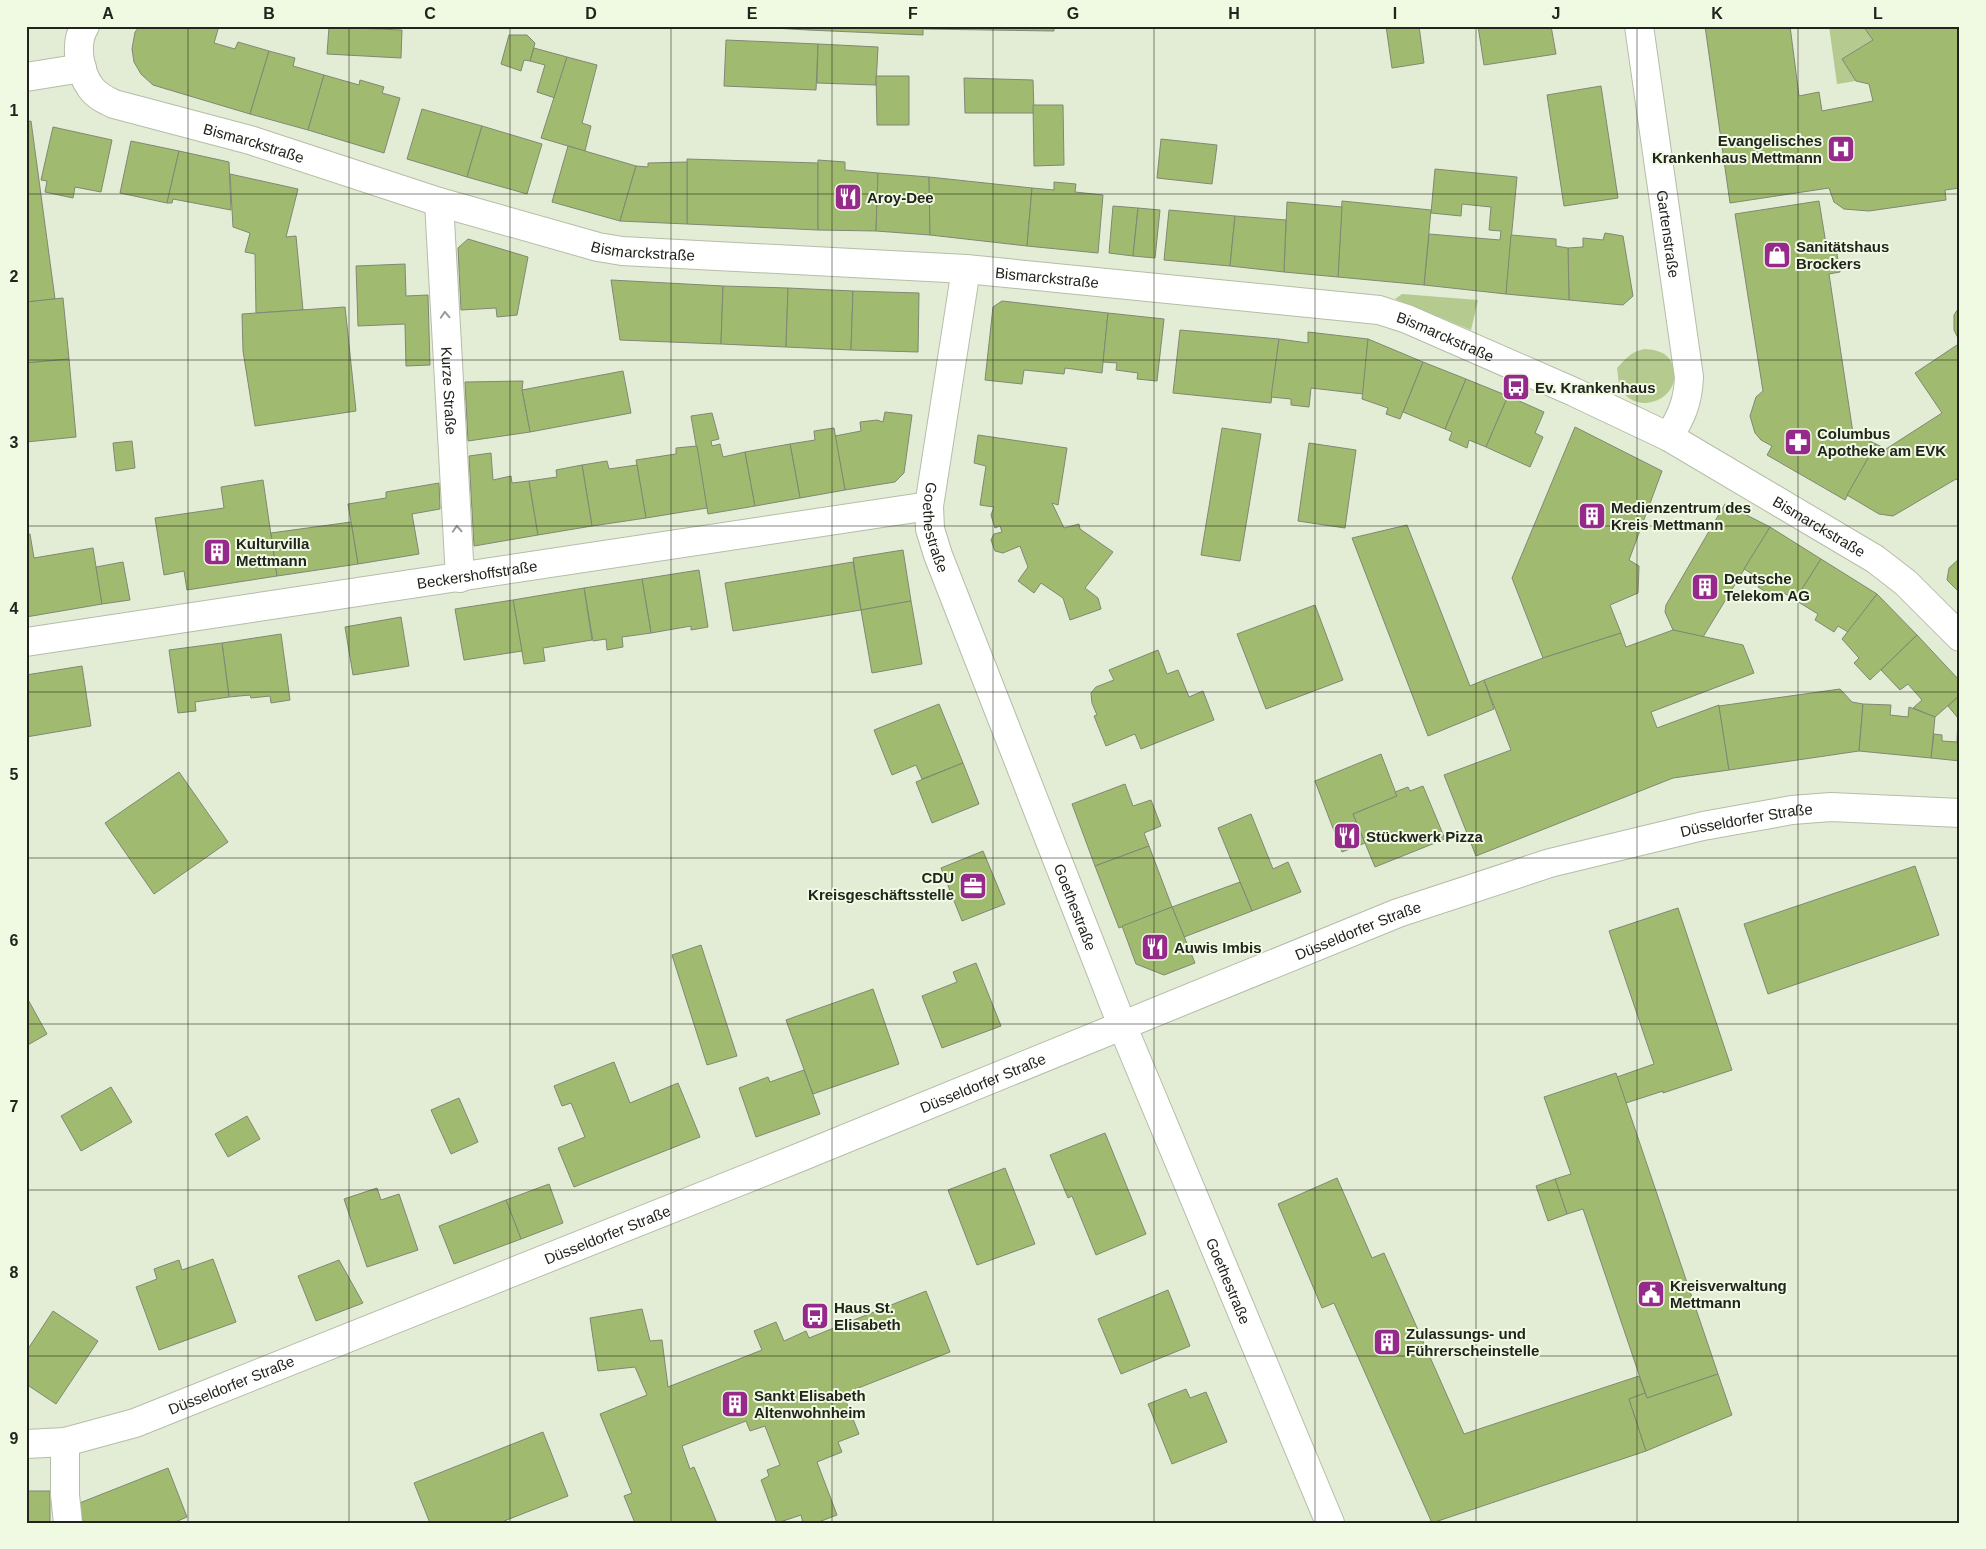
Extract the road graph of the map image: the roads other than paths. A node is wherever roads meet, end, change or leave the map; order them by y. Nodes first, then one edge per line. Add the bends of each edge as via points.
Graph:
1 (86, 26) edge
2 (1639, 26) edge
3 (82, 68) junction
4 (26, 77) edge
5 (439, 202) junction
6 (966, 269) junction
7 (1669, 437) junction
8 (929, 506) junction
9 (460, 578) junction
10 (1960, 637) edge
11 (26, 642) edge
12 (1960, 813) edge
13 (1122, 1025) junction
14 (65, 1442) junction
15 (26, 1444) edge
16 (68, 1523) edge
17 (1330, 1523) edge

1 - 3 street via 80,43
2 - 7 street, Gartenstraße via 1689,377 1682,415
3 - 4 street
3 - 5 street, Bismarckstraße via 91,89 114,104 250,140
5 - 6 street, Bismarckstraße via 578,242 622,251
9 -> 5 street, Kurze Straße
6 - 7 street, Bismarckstraße via 1379,310 1524,369
6 - 8 street, Goethestraße
7 - 10 street, Bismarckstraße via 1875,558 1906,582
8 - 9 street, Beckershoffstraße
8 - 13 street, Goethestraße via 930,530 938,554
9 - 11 street, Beckershoffstraße
12 - 13 street, Düsseldorfer Straße via 1832,807 1792,810 1703,826 1550,862 1398,912
13 - 14 street, Düsseldorfer Straße via 135,1423
13 - 17 street, Goethestraße
14 - 15 street, Düsseldorfer Straße
14 - 16 street

